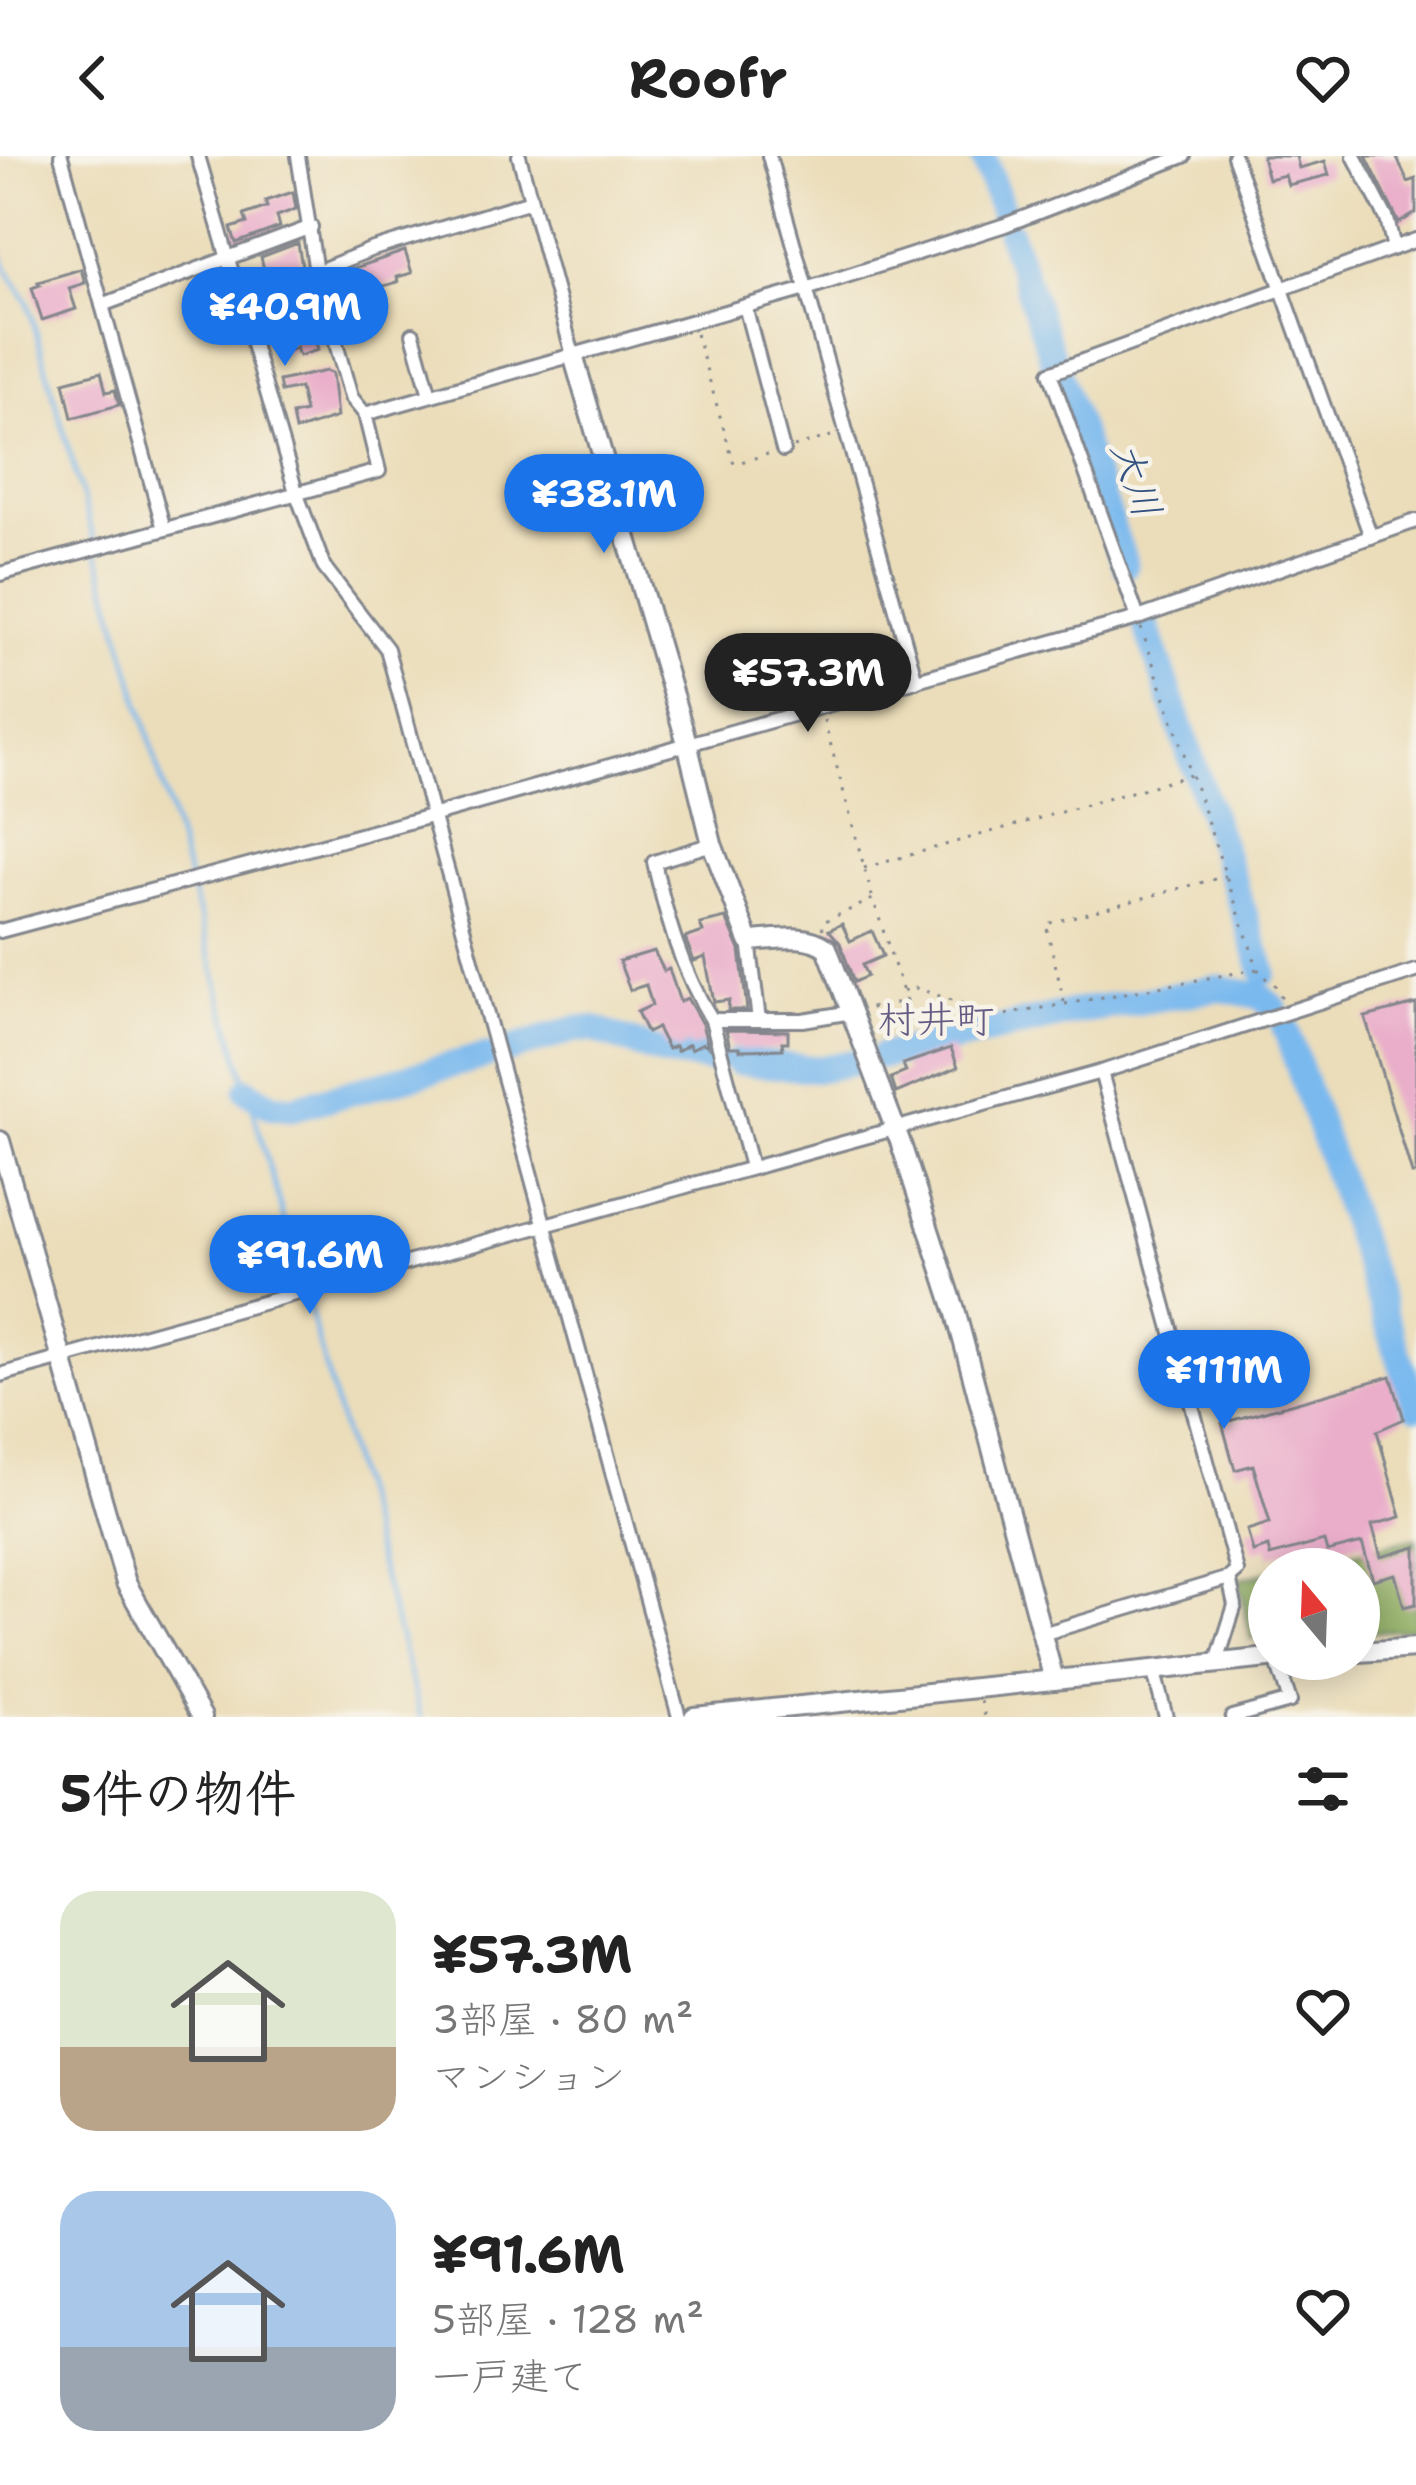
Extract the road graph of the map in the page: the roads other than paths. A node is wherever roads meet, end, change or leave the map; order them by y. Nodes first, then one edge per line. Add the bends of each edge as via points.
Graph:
1 (61, 156) edge
2 (198, 156) edge
3 (298, 156) edge
4 (518, 156) edge
5 (769, 156) edge
6 (1184, 156) edge
7 (1234, 156) edge
8 (1354, 156) edge
9 (531, 201) junction
10 (310, 226) junction
11 (1416, 240) edge
12 (1394, 248) junction
13 (227, 260) junction
14 (316, 272) junction
15 (806, 289) junction
16 (1280, 289) junction
17 (102, 305) junction
18 (745, 306) junction
19 (412, 334) dead end
20 (573, 355) junction
21 (430, 395) junction
22 (365, 414) junction
23 (783, 450) road end
24 (296, 491) junction
25 (1416, 521) edge
26 (164, 529) junction
27 (1371, 537) junction
28 (0, 574) edge
29 (1138, 618) junction
30 (916, 681) junction
31 (687, 743) junction
32 (431, 816) junction
33 (712, 844) junction
34 (0, 931) edge
35 (749, 941) junction
36 (1416, 971) edge
37 (852, 1012) junction
38 (712, 1020) junction
39 (760, 1020) junction
40 (1101, 1072) junction
41 (892, 1126) junction
42 (0, 1141) edge
43 (751, 1167) junction
44 (545, 1226) junction
45 (61, 1359) junction
46 (0, 1375) edge
47 (1229, 1578) junction
48 (1042, 1634) junction
49 (1416, 1648) edge
50 (1380, 1651) edge
51 (1248, 1660) edge
52 (1217, 1662) junction
53 (1153, 1669) junction
54 (1054, 1680) junction
55 (1282, 1680) edge
56 (866, 1709) edge
57 (202, 1717) edge
58 (680, 1717) edge
59 (694, 1717) edge
60 (1166, 1717) edge
61 (1232, 1717) edge

1 - 17 street
2 - 13 street
3 - 10 street
4 - 9 street
5 - 15 street
6 - 15 street
7 - 16 street
8 - 12 street
9 - 14 street
9 - 20 street
10 - 13 street
10 - 14 street
11 - 12 street
12 - 16 street
13 - 17 street
13 - 24 street
14 - 22 street via 351,397
15 - 18 street
15 - 30 street
16 - 27 street
16 - 29 street via 1050,373
17 - 26 street
18 - 20 street
18 - 23 street
19 - 21 street
20 - 21 street
20 - 31 street
21 - 22 street
22 - 24 street via 379,471
24 - 26 street
24 - 32 street via 324,567 387,649
25 - 27 street
26 - 28 street
27 - 29 street
29 - 30 street
30 - 31 street
31 - 32 street
31 - 33 street
32 - 34 street
32 - 44 street
33 - 35 street
33 - 38 street via 654,862 671,936
35 - 37 street via 817,940
35 - 39 street
36 - 40 street
37 - 39 street
37 - 41 street
38 - 39 street
38 - 43 street
40 - 41 street
40 - 47 street via 1238,1571
41 - 43 street
41 - 48 street via 955,1310
42 - 45 street
43 - 44 street
44 - 45 street
44 - 58 street
45 - 46 street
45 - 57 street via 127,1583
47 - 48 street
47 - 52 street via 1235,1605
48 - 54 street
49 - 50 street
51 - 52 street
52 - 53 street
53 - 54 street
53 - 60 street
54 - 56 street
55 - 61 street via 1290,1701
56 - 59 street

